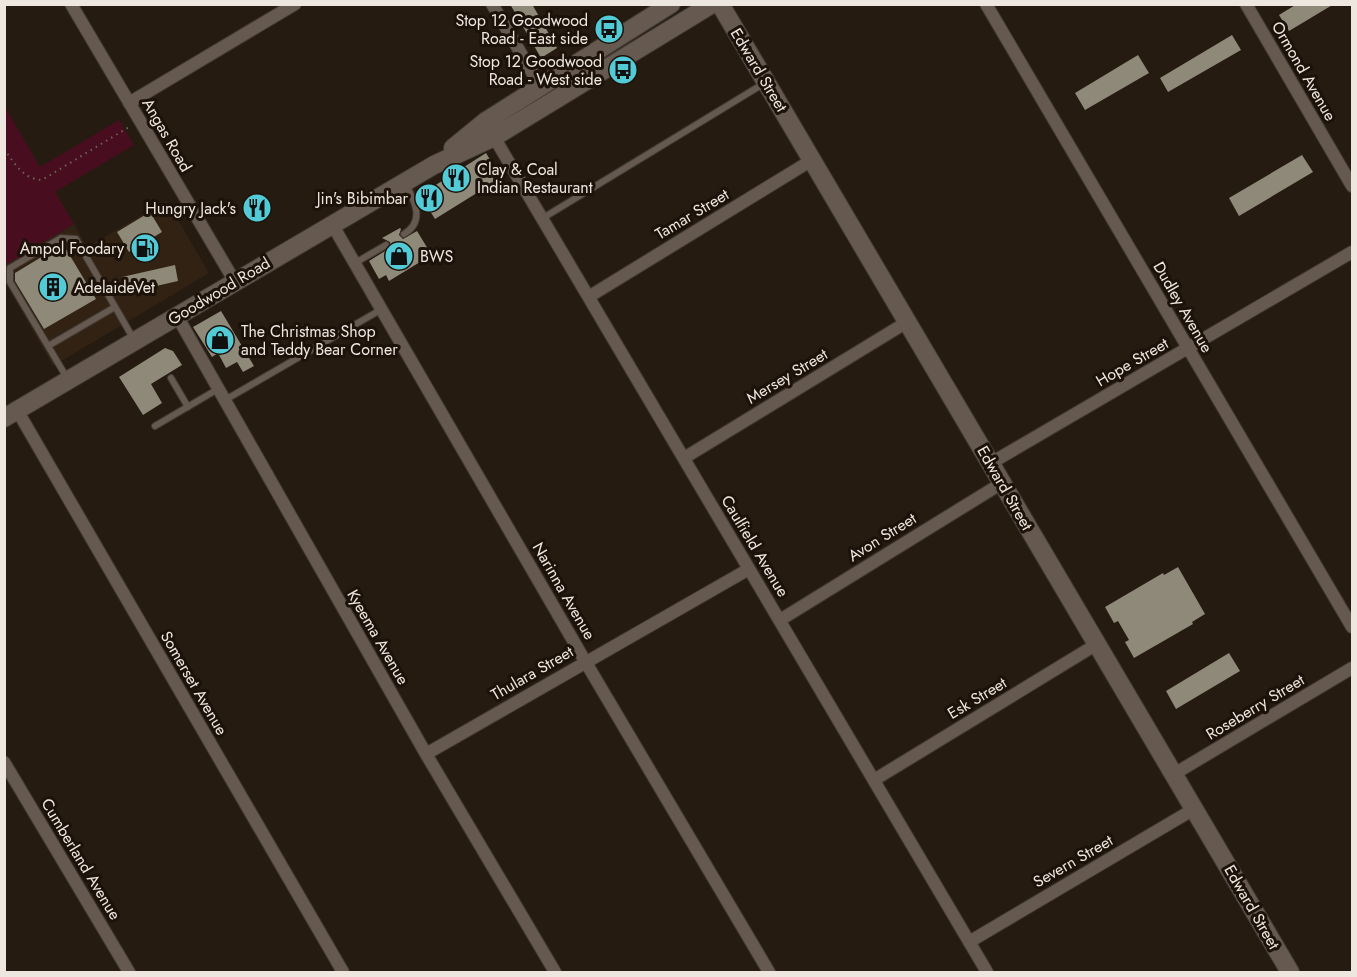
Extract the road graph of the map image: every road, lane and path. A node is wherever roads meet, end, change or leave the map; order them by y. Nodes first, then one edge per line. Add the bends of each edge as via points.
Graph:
1 (71, 4) edge
2 (295, 4) edge
3 (492, 4) edge
4 (671, 4) edge
5 (712, 4) edge
6 (720, 4) edge
7 (986, 4) edge
8 (1245, 4) edge
9 (651, 12) edge
10 (766, 82) junction
11 (540, 86) junction
12 (129, 103) junction
13 (140, 121) junction
14 (494, 137) junction
15 (4, 149) edge
16 (812, 160) junction
17 (434, 165) junction
18 (405, 182) junction
19 (1353, 186) edge
20 (543, 218) junction
21 (332, 224) junction
22 (404, 234) dead end
23 (386, 245) dead end
24 (1353, 252) edge
25 (355, 263) junction
26 (235, 282) junction
27 (590, 296) junction
28 (115, 307) junction
29 (382, 309) junction
30 (177, 316) junction
31 (907, 322) junction
32 (135, 341) junction
33 (48, 346) junction
34 (1188, 348) junction
35 (171, 378) dead end
36 (68, 380) junction
37 (222, 395) junction
38 (188, 407) junction
39 (11, 414) edge
40 (155, 426) dead end
41 (684, 458) junction
42 (991, 463) junction
43 (1002, 483) junction
44 (749, 569) junction
45 (780, 620) junction
46 (1353, 627) edge
47 (1097, 644) junction
48 (585, 662) junction
49 (1353, 668) edge
50 (426, 754) junction
51 (4, 762) edge
52 (1174, 774) junction
53 (874, 780) junction
54 (1194, 809) junction
55 (969, 942) junction
56 (1286, 971) edge
57 (129, 972) edge
58 (343, 972) edge
59 (555, 972) edge
60 (769, 972) edge
61 (987, 972) edge

1 - 12 street, Angas Road
2 - 12 street
3 - 11 street
4 - 9 street, Goodwood Road
5 - 14 street, Goodwood Road
6 - 10 street, Edward Street
7 - 34 street, Dudley Avenue
8 - 19 street, Ormond Avenue
9 - 11 street, Goodwood Road
10 - 16 street, Edward Street
10 - 20 lane
11 - 17 street, Goodwood Road via 486,122
12 - 13 street, Angas Road
13 - 15 path via 42,180 28,178
13 - 26 street, Angas Road
14 - 17 street, Goodwood Road
14 - 20 street, Caulfield Avenue
16 - 27 street, Tamar Street
16 - 31 street, Edward Street
17 - 18 street, Goodwood Road
18 - 21 street, Goodwood Road
18 - 22 lane via 416,203 417,218
20 - 27 street, Caulfield Avenue
21 - 25 street, Narinna Avenue
21 - 26 street, Goodwood Road
23 - 25 lane
24 - 34 street, Hope Street
25 - 29 street, Narinna Avenue
26 - 30 street, Goodwood Road
27 - 41 street, Caulfield Avenue
28 - 32 lane
28 - 33 lane
28 - 33 lane via 76,240 62,238 10,268 10,282
29 - 37 lane
29 - 48 street, Narinna Avenue
30 - 32 street, Goodwood Road
30 - 37 street, Kyeema Avenue
31 - 41 street, Mersey Street
31 - 42 street, Edward Street
32 - 36 street, Goodwood Road
33 - 36 lane
34 - 42 street, Hope Street
34 - 46 street, Dudley Avenue
35 - 38 lane
36 - 39 street, Goodwood Road
37 - 38 lane
37 - 50 street, Kyeema Avenue
38 - 40 lane
39 - 58 street, Somerset Avenue
41 - 44 street, Caulfield Avenue
42 - 43 street, Edward Street
43 - 45 street, Avon Street
43 - 47 street, Edward Street
44 - 45 street, Caulfield Avenue
44 - 48 street, Thulara Street
45 - 53 street, Caulfield Avenue
47 - 52 street, Edward Street
47 - 53 street, Esk Street
48 - 50 street, Thulara Street
48 - 60 street, Narinna Avenue
49 - 52 street, Roseberry Street
50 - 59 street, Kyeema Avenue
51 - 57 street, Cumberland Avenue
52 - 54 street, Edward Street
53 - 55 street, Caulfield Avenue
54 - 55 street, Severn Street
54 - 56 street, Edward Street
55 - 61 street, Caulfield Avenue

